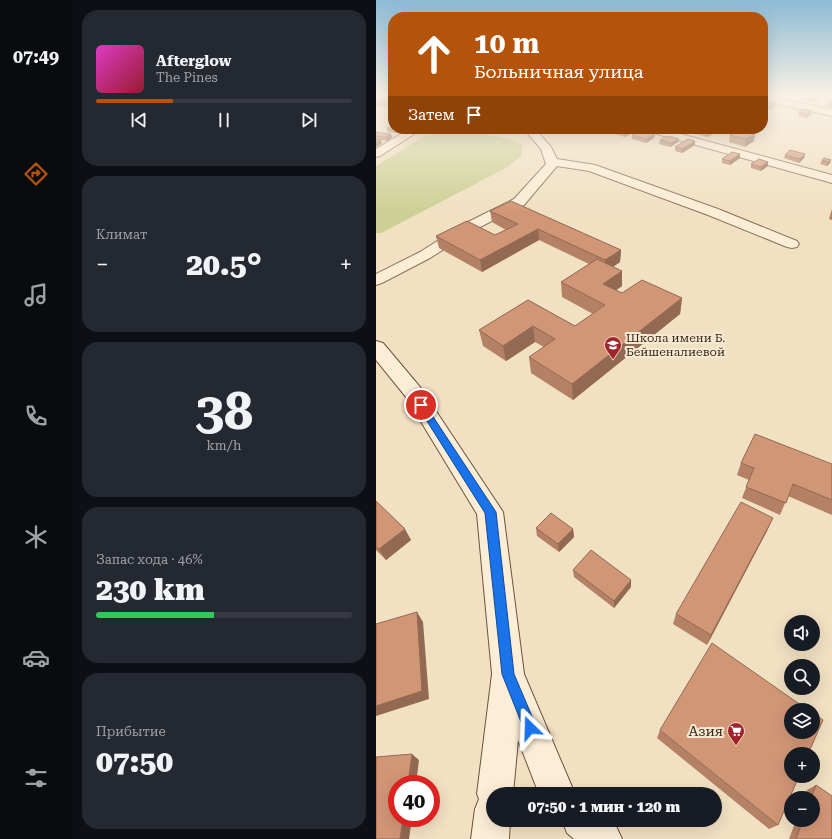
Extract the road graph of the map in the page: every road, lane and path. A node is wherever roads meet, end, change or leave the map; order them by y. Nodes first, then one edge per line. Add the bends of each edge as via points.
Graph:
1 (409, 134) edge
2 (534, 134) edge
3 (669, 134) edge
4 (376, 154) edge
5 (552, 162) junction
6 (832, 179) edge
7 (792, 244) dead end
8 (376, 280) edge
9 (376, 346) edge
10 (508, 674) junction
11 (496, 787) edge
12 (554, 787) edge
13 (491, 827) edge
14 (588, 827) edge
15 (490, 839) edge
16 (603, 839) edge

1 - 4 street
2 - 5 street via 547,148
3 - 6 street
5 - 7 street via 591,168
5 - 8 street via 519,202
9 - 10 street via 413,392 490,512
10 - 11 street
10 - 12 street
13 - 15 street
14 - 16 street

